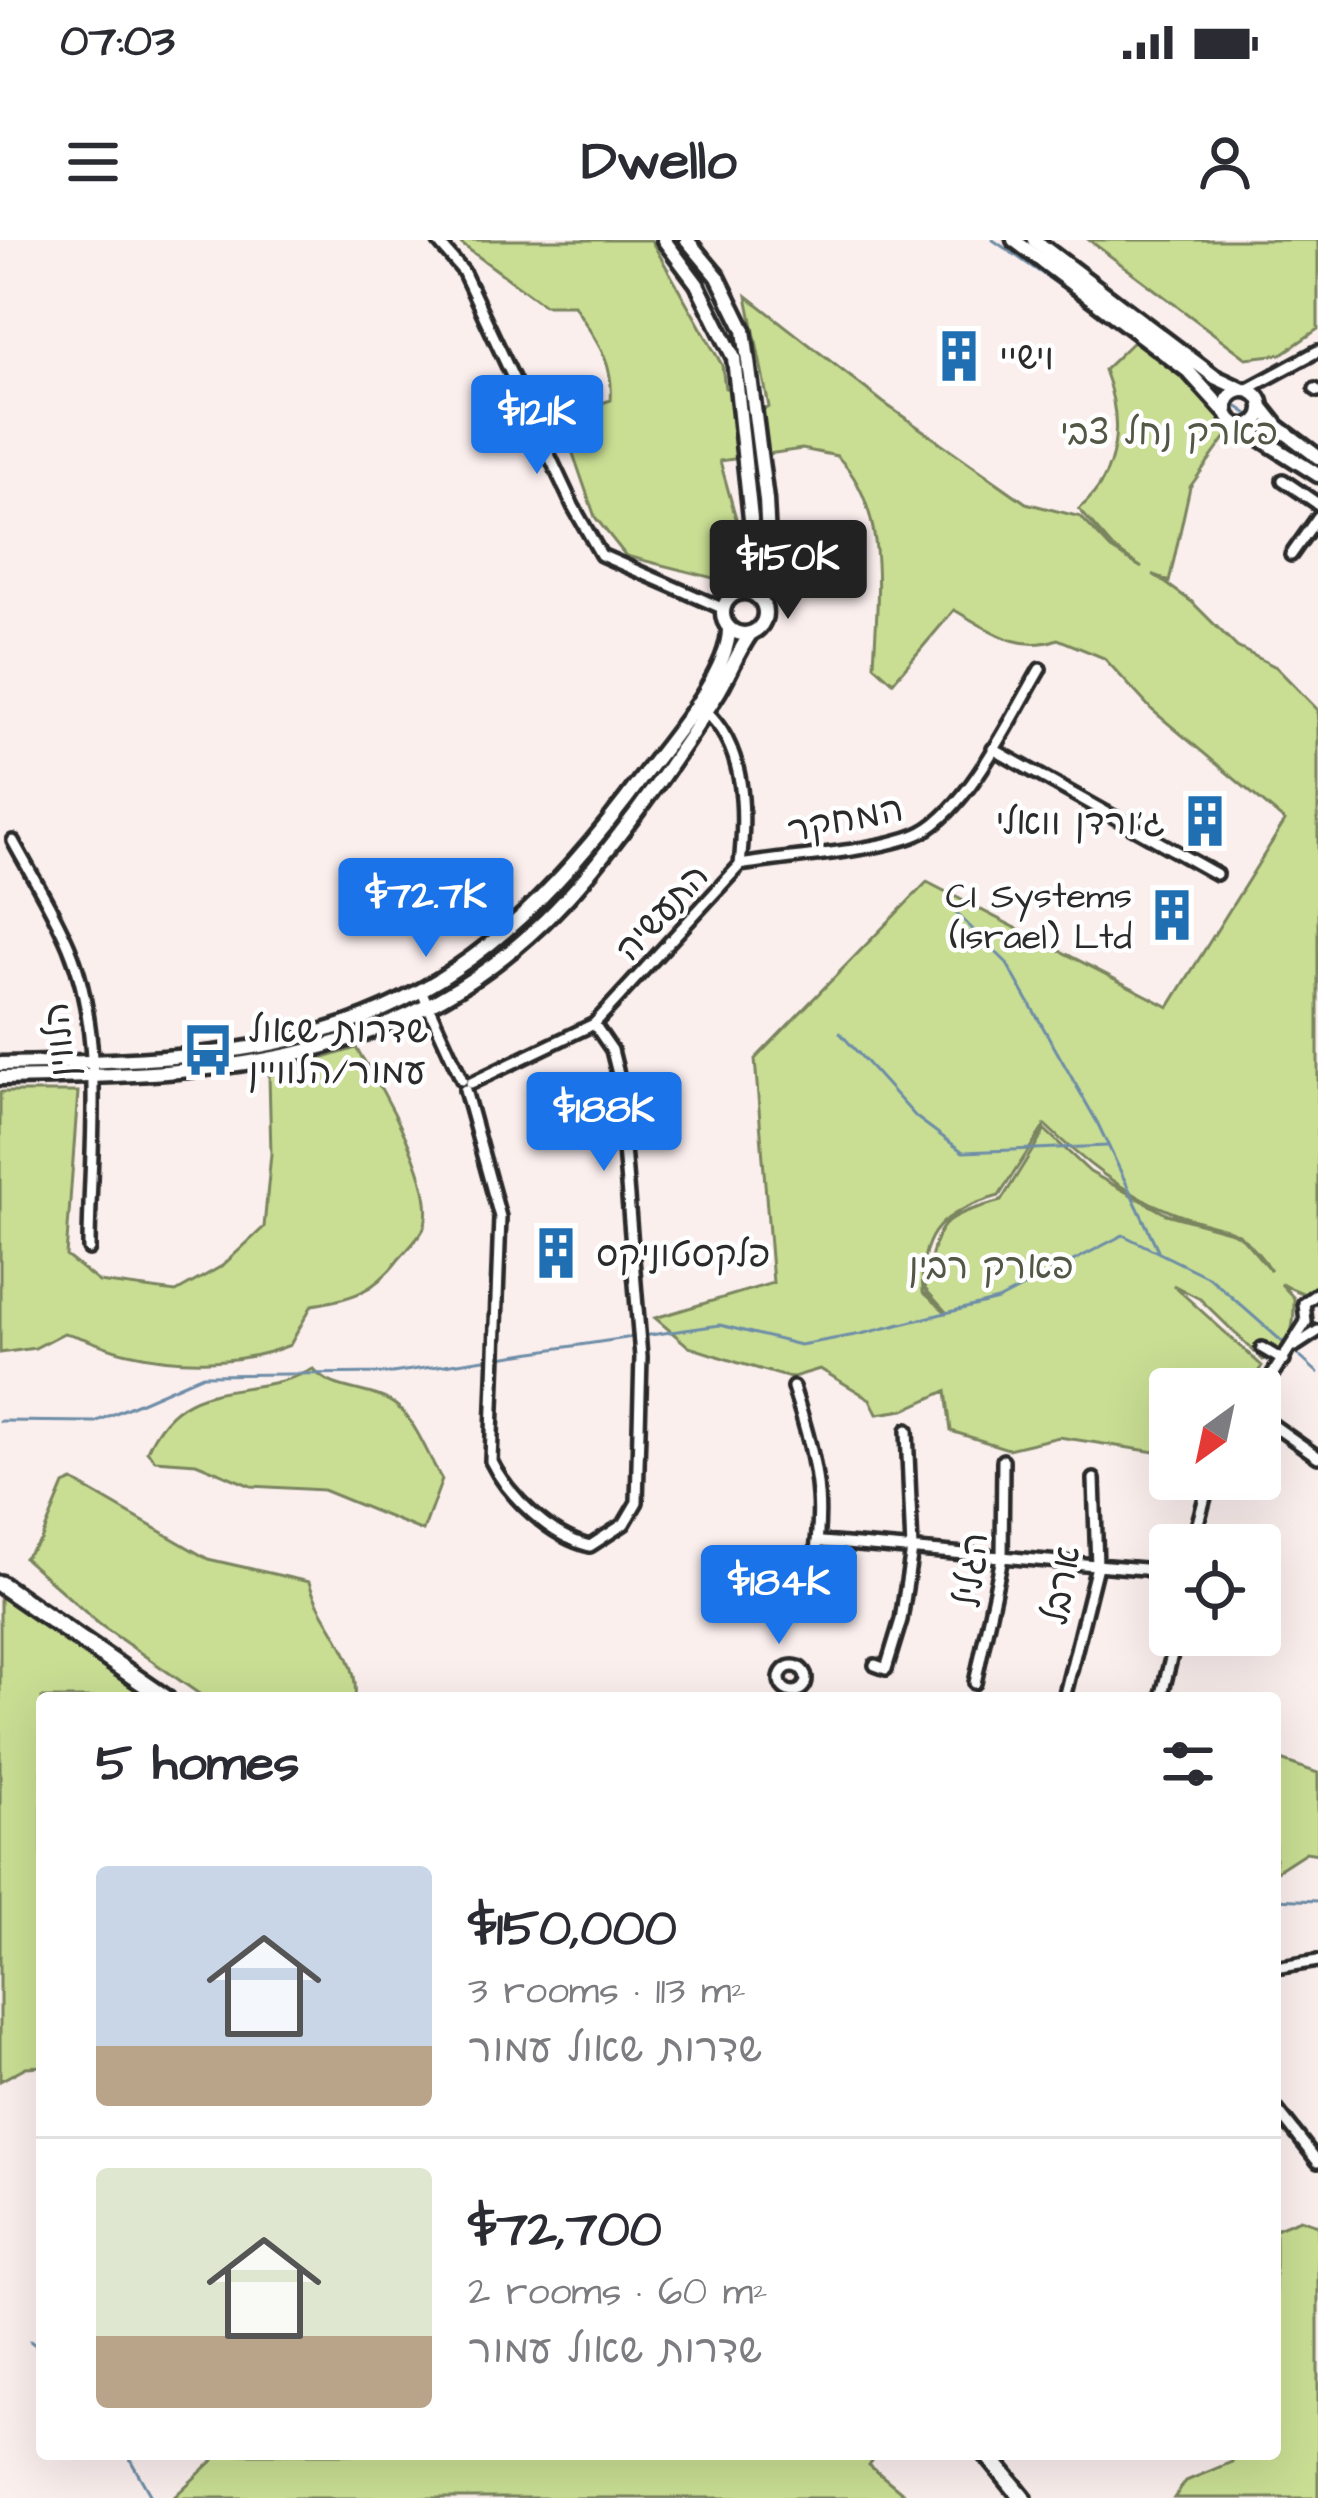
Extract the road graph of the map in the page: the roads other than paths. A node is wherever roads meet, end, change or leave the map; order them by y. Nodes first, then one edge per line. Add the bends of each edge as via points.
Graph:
1 (664, 240) edge
2 (687, 240) edge
3 (1014, 240) edge
4 (1034, 240) edge
5 (439, 243) dead end
6 (1318, 351) edge
7 (1276, 377) junction
8 (1245, 390) junction
9 (1262, 406) junction
10 (1226, 414) junction
11 (1238, 426) junction
12 (1318, 457) edge
13 (1318, 475) edge
14 (1283, 480) dead end
15 (1318, 504) edge
16 (1318, 517) edge
17 (1291, 555) dead end
18 (738, 593) junction
19 (756, 596) junction
20 (724, 609) junction
21 (729, 628) junction
22 (752, 633) junction
23 (1040, 669) dead end
24 (701, 707) junction
25 (993, 748) junction
26 (13, 841) dead end
27 (740, 865) junction
28 (1216, 874) dead end
29 (424, 996) junction
30 (594, 1024) junction
31 (0, 1064) edge
32 (91, 1070) junction
33 (0, 1078) edge
34 (466, 1084) junction
35 (88, 1250) dead end
36 (1318, 1293) edge
37 (1306, 1322) junction
38 (1318, 1330) edge
39 (1295, 1346) junction
40 (1262, 1348) dead end
41 (1284, 1361) junction
42 (1279, 1368) edge
43 (793, 1387) dead end
44 (907, 1430) dead end
45 (1281, 1430) edge
46 (1318, 1457) edge
47 (1003, 1460) dead end
48 (1094, 1479) dead end
49 (821, 1542) junction
50 (912, 1550) junction
51 (1002, 1558) junction
52 (1097, 1566) junction
53 (1149, 1568) edge
54 (1144, 1569) junction
55 (1149, 1571) edge
56 (0, 1584) edge
57 (805, 1606) dead end
58 (1172, 1656) edge
59 (875, 1665) dead end
60 (974, 1683) dead end
61 (156, 1692) edge
62 (785, 1692) edge
63 (793, 1692) edge
64 (1066, 1692) edge
65 (1163, 1692) edge
66 (1318, 1961) edge
67 (1281, 1967) edge
68 (1281, 2116) edge
69 (1318, 2162) edge
70 (992, 2460) edge
71 (1023, 2498) edge

1 - 18 street via 734,358 752,519
2 - 19 street via 718,277 745,330 768,539
3 - 10 street via 1188,371
4 - 8 street via 1215,377
5 - 20 street via 463,271 602,555
6 - 7 street
7 - 8 street
7 - 9 street
8 - 9 street
8 - 10 street via 1230,396
9 - 11 street via 1256,423
9 - 12 street
10 - 11 street
11 - 13 street
14 - 15 street
16 - 17 street
18 - 19 street
18 - 20 street
19 - 22 street via 765,614
20 - 21 street
21 - 22 street
21 - 24 street
22 - 24 street
23 - 25 street, המחקר
24 - 27 street, התעשיה via 732,749 742,800
24 - 29 street via 575,867
25 - 27 street, המחקר via 922,832
25 - 28 street
26 - 32 street, הלווין via 70,948
27 - 30 street, התעשיה
29 - 32 street via 266,1048
29 - 34 street
30 - 34 street, התעשיה
30 - 34 street via 618,1073 639,1311 637,1502 608,1539 590,1546 572,1542 502,1483 491,1461 496,1196
31 - 32 street
32 - 33 street
32 - 35 street, הלווין
36 - 37 street via 1304,1303
37 - 38 street
37 - 39 street
38 - 39 street
39 - 41 street
40 - 41 street
41 - 42 street
43 - 49 street via 817,1461
44 - 50 street
45 - 46 street
47 - 51 street, הגליל
48 - 52 street, ארבל
49 - 50 street
49 - 57 street
50 - 51 street
50 - 59 street via 886,1669
51 - 52 street
51 - 60 street, הגליל
52 - 54 street
52 - 64 street, ארבל
53 - 54 street
54 - 55 street
56 - 61 highway
58 - 65 street
62 - 63 street via 783,1671 800,1669 805,1684
66 - 67 street
68 - 69 street
70 - 71 highway

